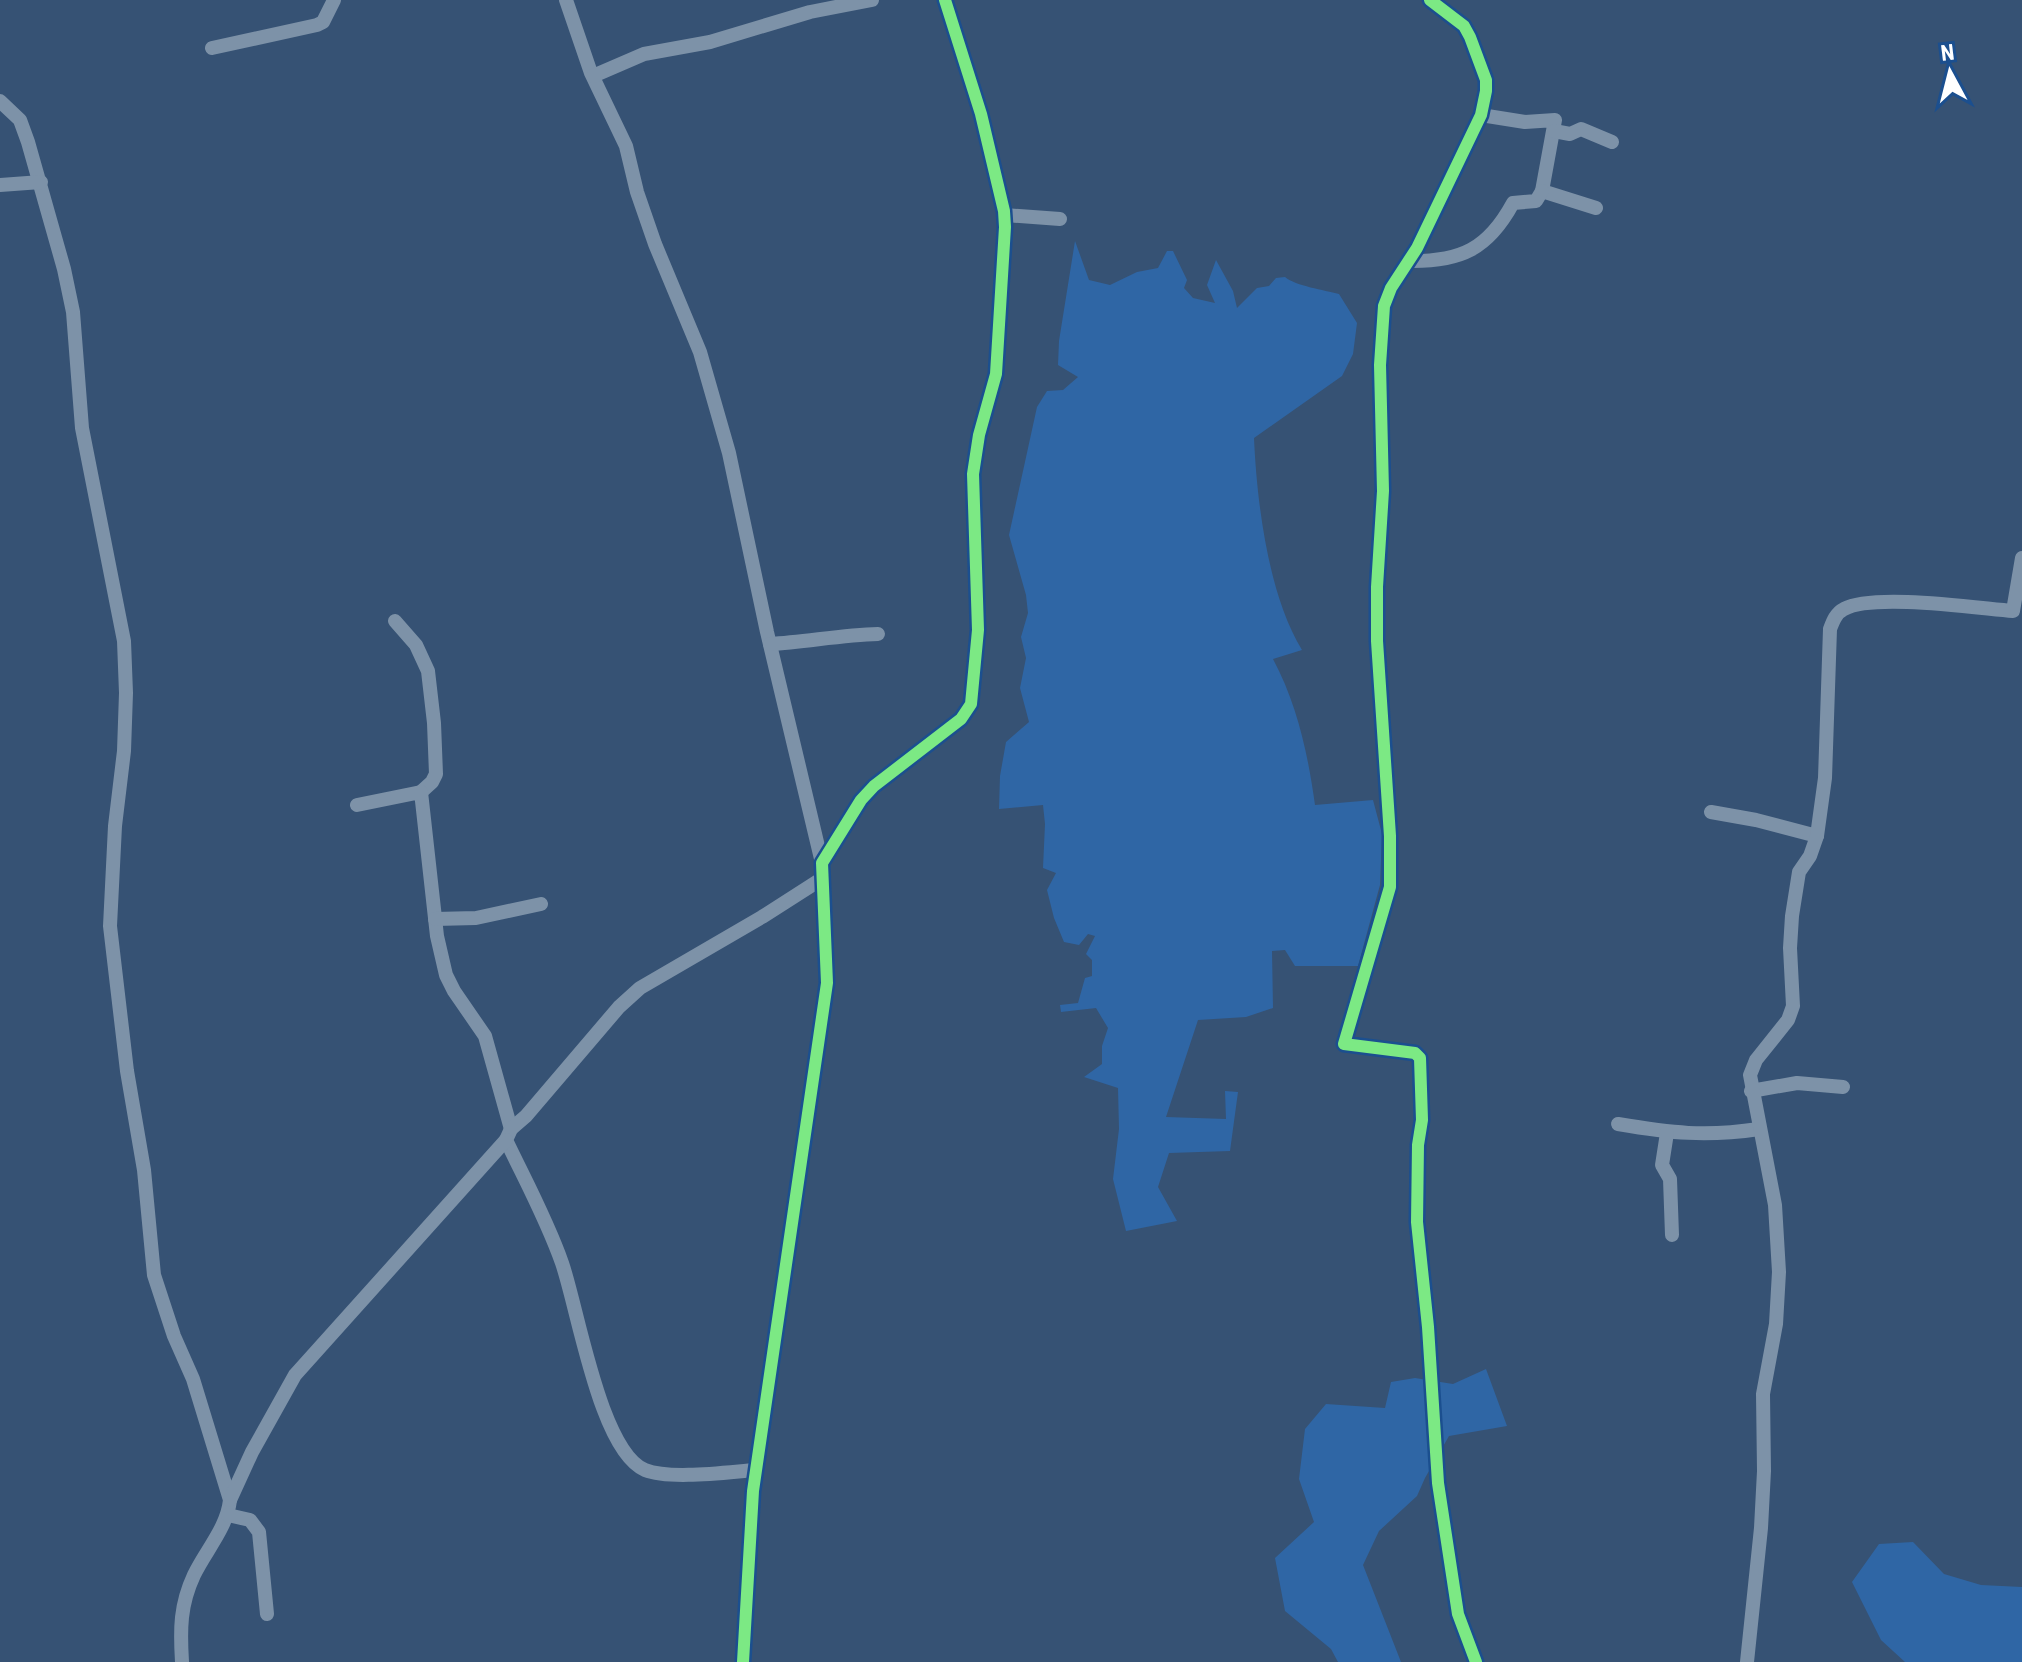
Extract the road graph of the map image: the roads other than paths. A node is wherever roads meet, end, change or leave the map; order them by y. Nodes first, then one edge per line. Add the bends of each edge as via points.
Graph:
1 (334, 0) edge
2 (566, 0) edge
3 (872, 0) edge
4 (945, 0) edge
5 (1430, 0) edge
6 (212, 48) dead end
7 (593, 76) junction
8 (0, 101) edge
9 (1481, 115) junction
10 (1554, 131) junction
11 (1612, 142) dead end
12 (41, 182) junction
13 (0, 185) edge
14 (1542, 191) junction
15 (1596, 208) dead end
16 (1004, 215) junction
17 (1060, 219) dead end
18 (1408, 261) junction
19 (2022, 558) edge
20 (2017, 612) edge
21 (395, 621) dead end
22 (878, 634) dead end
23 (770, 644) junction
24 (421, 792) junction
25 (357, 805) dead end
26 (1711, 812) dead end
27 (1817, 836) junction
28 (822, 870) junction
29 (541, 904) dead end
30 (435, 919) junction
31 (1843, 1087) dead end
32 (1751, 1091) junction
33 (1618, 1124) dead end
34 (1759, 1129) junction
35 (1667, 1133) junction
36 (508, 1135) junction
37 (1672, 1235) dead end
38 (755, 1470) junction
39 (229, 1508) junction
40 (267, 1614) dead end
41 (182, 1662) edge
42 (743, 1662) edge
43 (1476, 1662) edge
44 (1747, 1662) edge

1 - 6 street via 317,25
2 - 7 street
3 - 7 street via 644,54
4 - 16 street via 981,114
5 - 9 street via 1464,26 1470,37 1486,80
7 - 23 street via 626,146 655,244 700,352 729,453
8 - 12 street via 20,120
9 - 10 street via 1525,122 1554,119
9 - 18 street
10 - 11 street via 1570,134 1581,129
10 - 14 street
12 - 13 street
12 - 39 street via 73,312 82,428 124,641 124,751 110,926 154,1275 193,1379
14 - 15 street
14 - 18 street via 1536,201 1513,203 1500,226 1469,251 1431,262
16 - 17 street
16 - 28 street via 996,374 973,474 978,630 971,704 961,719 867,793
18 - 43 street via 1384,306 1380,365 1383,491 1377,641 1390,887 1344,1044 1415,1053 1420,1058 1417,1222 1438,1483 1458,1614
19 - 20 street
20 - 27 street via 1878,600 1836,615 1830,629 1828,747
21 - 24 street via 422,655 432,694 436,774
22 - 23 street
23 - 28 street
24 - 25 street
24 - 30 street
26 - 27 street
27 - 32 street via 1799,872 1792,916 1791,1013 1752,1068
28 - 36 street via 762,917 640,988
28 - 38 street via 827,983
29 - 30 street via 476,918
30 - 36 street via 446,975 485,1036
31 - 32 street via 1797,1083
32 - 34 street
33 - 35 street
34 - 35 street
34 - 44 street via 1778,1230 1779,1294 1764,1386 1761,1528
35 - 37 street via 1662,1165 1670,1179
36 - 38 street via 562,1264 603,1409 633,1461 655,1472
36 - 39 street via 295,1375 252,1452
38 - 42 street
39 - 40 street via 259,1532
39 - 41 street via 193,1577 179,1619

